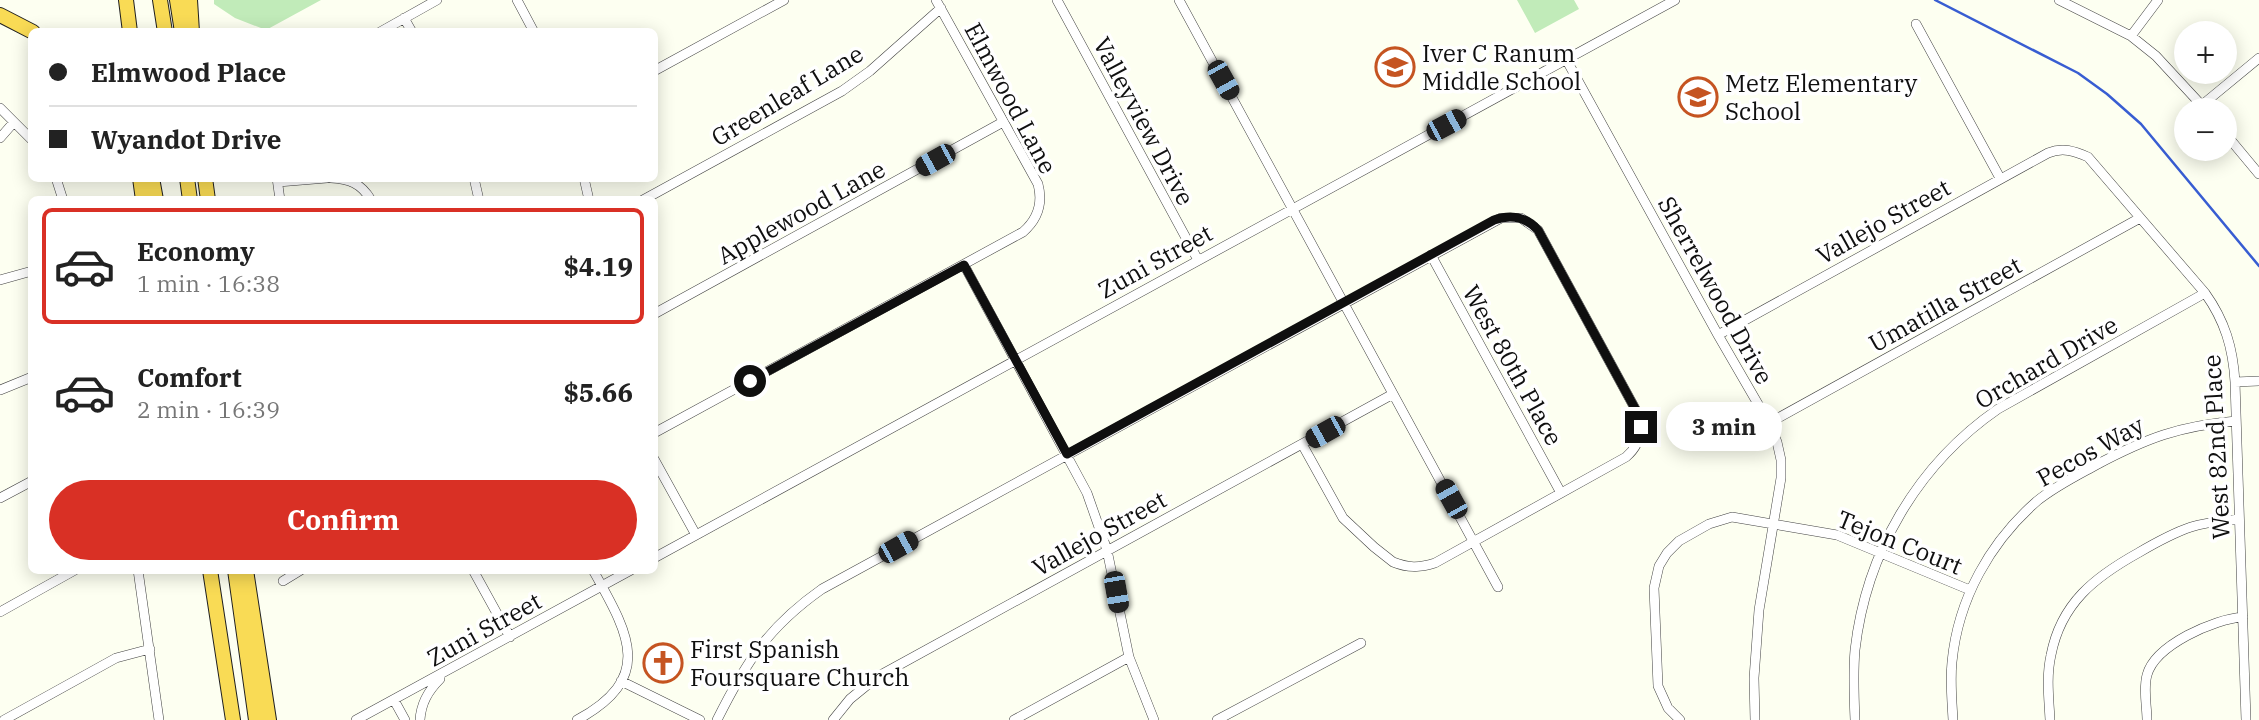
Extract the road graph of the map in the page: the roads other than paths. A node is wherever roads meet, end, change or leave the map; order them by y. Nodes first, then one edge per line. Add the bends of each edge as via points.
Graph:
1 (126, 0) edge
2 (134, 0) edge
3 (160, 0) edge
4 (177, 0) edge
5 (190, 0) edge
6 (437, 0) edge
7 (517, 0) edge
8 (784, 0) edge
9 (1057, 0) edge
10 (1179, 0) edge
11 (1675, 0) edge
12 (2059, 0) edge
13 (2158, 0) edge
14 (939, 4) edge
15 (0, 15) edge
16 (404, 18) junction
17 (1916, 24) dead end
18 (165, 27) edge
19 (130, 28) edge
20 (138, 28) edge
21 (181, 28) edge
22 (192, 28) edge
23 (387, 28) edge
24 (410, 28) edge
25 (532, 28) edge
26 (28, 29) edge
27 (2131, 36) junction
28 (2259, 58) edge
29 (1566, 59) junction
30 (658, 69) edge
31 (2195, 98) edge
32 (2215, 98) edge
33 (0, 108) edge
34 (15, 122) junction
35 (1003, 122) junction
36 (28, 136) edge
37 (0, 138) edge
38 (2237, 148) edge
39 (2070, 150) joint
40 (2259, 174) edge
41 (2000, 178) junction
42 (353, 182) edge
43 (367, 196) edge
44 (650, 196) edge
45 (1293, 208) junction
46 (2140, 218) junction
47 (1431, 255) junction
48 (1198, 260) junction
49 (964, 265) junction
50 (28, 272) edge
51 (0, 280) edge
52 (2206, 293) junction
53 (1344, 303) junction
54 (658, 312) edge
55 (1718, 335) junction
56 (1016, 360) junction
57 (28, 379) edge
58 (2259, 381) edge
59 (2235, 382) junction
60 (0, 390) edge
61 (1393, 394) junction
62 (2236, 421) junction
63 (1769, 423) junction
64 (658, 431) edge
65 (1302, 444) junction
66 (1067, 454) junction
67 (658, 466) edge
68 (28, 483) edge
69 (1561, 493) junction
70 (0, 498) edge
71 (2239, 519) junction
72 (1774, 524) junction
73 (696, 535) junction
74 (1474, 541) junction
75 (1107, 550) junction
76 (1880, 552) junction
77 (658, 556) edge
78 (68, 574) edge
79 (139, 574) edge
80 (206, 574) edge
81 (211, 574) edge
82 (236, 574) edge
83 (248, 574) edge
84 (294, 574) edge
85 (475, 574) edge
86 (595, 574) edge
87 (624, 574) edge
88 (283, 581) dead end
89 (602, 586) junction
90 (1498, 587) dead end
91 (1970, 590) junction
92 (0, 612) edge
93 (2243, 617) junction
94 (510, 637) junction
95 (1361, 643) dead end
96 (150, 649) junction
97 (1129, 657) junction
98 (449, 670) junction
99 (621, 681) junction
100 (229, 693) junction
101 (394, 700) junction
102 (4, 720) edge
103 (159, 720) edge
104 (233, 720) edge
105 (256, 720) edge
106 (269, 720) edge
107 (356, 720) edge
108 (405, 720) edge
109 (420, 720) edge
110 (577, 720) edge
111 (700, 720) edge
112 (717, 720) edge
113 (834, 720) edge
114 (1014, 720) edge
115 (1154, 720) edge
116 (1217, 720) edge
117 (1681, 720) edge
118 (1755, 720) edge
119 (1855, 720) edge
120 (1953, 720) edge
121 (2050, 720) edge
122 (2147, 720) edge
123 (2246, 720) edge

1 - 19 highway
2 - 20 highway
3 - 18 highway
4 - 21 highway
5 - 22 highway
6 - 16 street
7 - 25 street
8 - 30 street
9 - 48 street, Valleyview Drive
10 - 45 street
11 - 29 street, Zuni Street
12 - 27 street
13 - 27 street
14 - 35 street, Elmwood Lane
14 - 44 street, Greenleaf Lane via 878,65 842,91
15 - 26 highway
16 - 23 street
16 - 24 street
17 - 41 street
27 - 31 street
28 - 32 street
29 - 45 street, Zuni Street
29 - 55 street, Sherrelwood Drive
33 - 34 street
34 - 36 street
34 - 37 street
35 - 49 street, Elmwood Lane via 1038,184 1041,200 1036,218 1023,232
35 - 54 street, Applewood Lane
38 - 40 street
39 - 41 street, Vallejo Street via 2048,153
39 - 46 street, West 82nd Place via 2093,162
41 - 55 street, Vallejo Street
42 - 43 street
45 - 48 street, Zuni Street
45 - 53 street
46 - 52 street, West 82nd Place
46 - 63 street, Umatilla Street
47 - 53 street
47 - 69 street, West 80th Place
47 - 69 street via 1494,220 1513,217 1528,222 1542,236 1641,427 1636,446 1626,457
48 - 56 street, Zuni Street
49 - 56 street
49 - 64 street
50 - 51 street
52 - 59 street, West 82nd Place via 2230,341
52 - 76 street, Orchard Drive via 1981,421 1915,490
53 - 61 street
53 - 66 street
55 - 63 street, Sherrelwood Drive
56 - 66 street
56 - 73 street, Zuni Street
57 - 60 street
58 - 59 street
59 - 62 street, West 82nd Place
61 - 65 street, Vallejo Street
61 - 74 street
62 - 71 street, West 82nd Place
62 - 91 street, Pecos Way via 2157,435 2061,485 2009,529
63 - 72 street, Sherrelwood Drive via 1781,467
65 - 74 street via 1343,518 1394,562 1425,566
65 - 75 street, Vallejo Street
66 - 75 street via 1090,500
66 - 112 street via 850,573 799,606 752,655
67 - 73 street
68 - 70 street
69 - 74 street
71 - 93 street, West 82nd Place
71 - 121 street via 2190,527 2092,582 2069,610 2054,643 2048,678
72 - 76 street, Tejon Court via 1838,534
72 - 117 street, Tejon Court via 1732,517 1709,524 1679,541 1659,566 1654,588 1658,686 1668,708
72 - 118 street, Sherrelwood Drive via 1756,641
73 - 77 street, Zuni Street
74 - 90 street
75 - 97 street
75 - 113 street, Vallejo Street via 877,677 850,699
76 - 91 street, Tejon Court
76 - 119 street, Orchard Drive via 1858,626
78 - 92 street
79 - 96 street
80 - 100 highway
81 - 100 highway
82 - 105 highway
83 - 106 highway
84 - 88 street
85 - 94 street
86 - 89 street
87 - 89 street, Zuni Street
89 - 94 street, Zuni Street
89 - 99 street via 628,646
91 - 120 street, Pecos Way via 1952,660
93 - 122 street via 2213,623 2156,658 2146,681
93 - 123 street, West 82nd Place
94 - 98 street, Zuni Street
95 - 116 street
96 - 102 street via 116,658
96 - 103 street
97 - 114 street
97 - 115 street
98 - 101 street, Zuni Street
98 - 109 street via 425,697
99 - 110 street via 605,703
99 - 111 street
100 - 104 highway
101 - 107 street, Zuni Street
101 - 108 street

